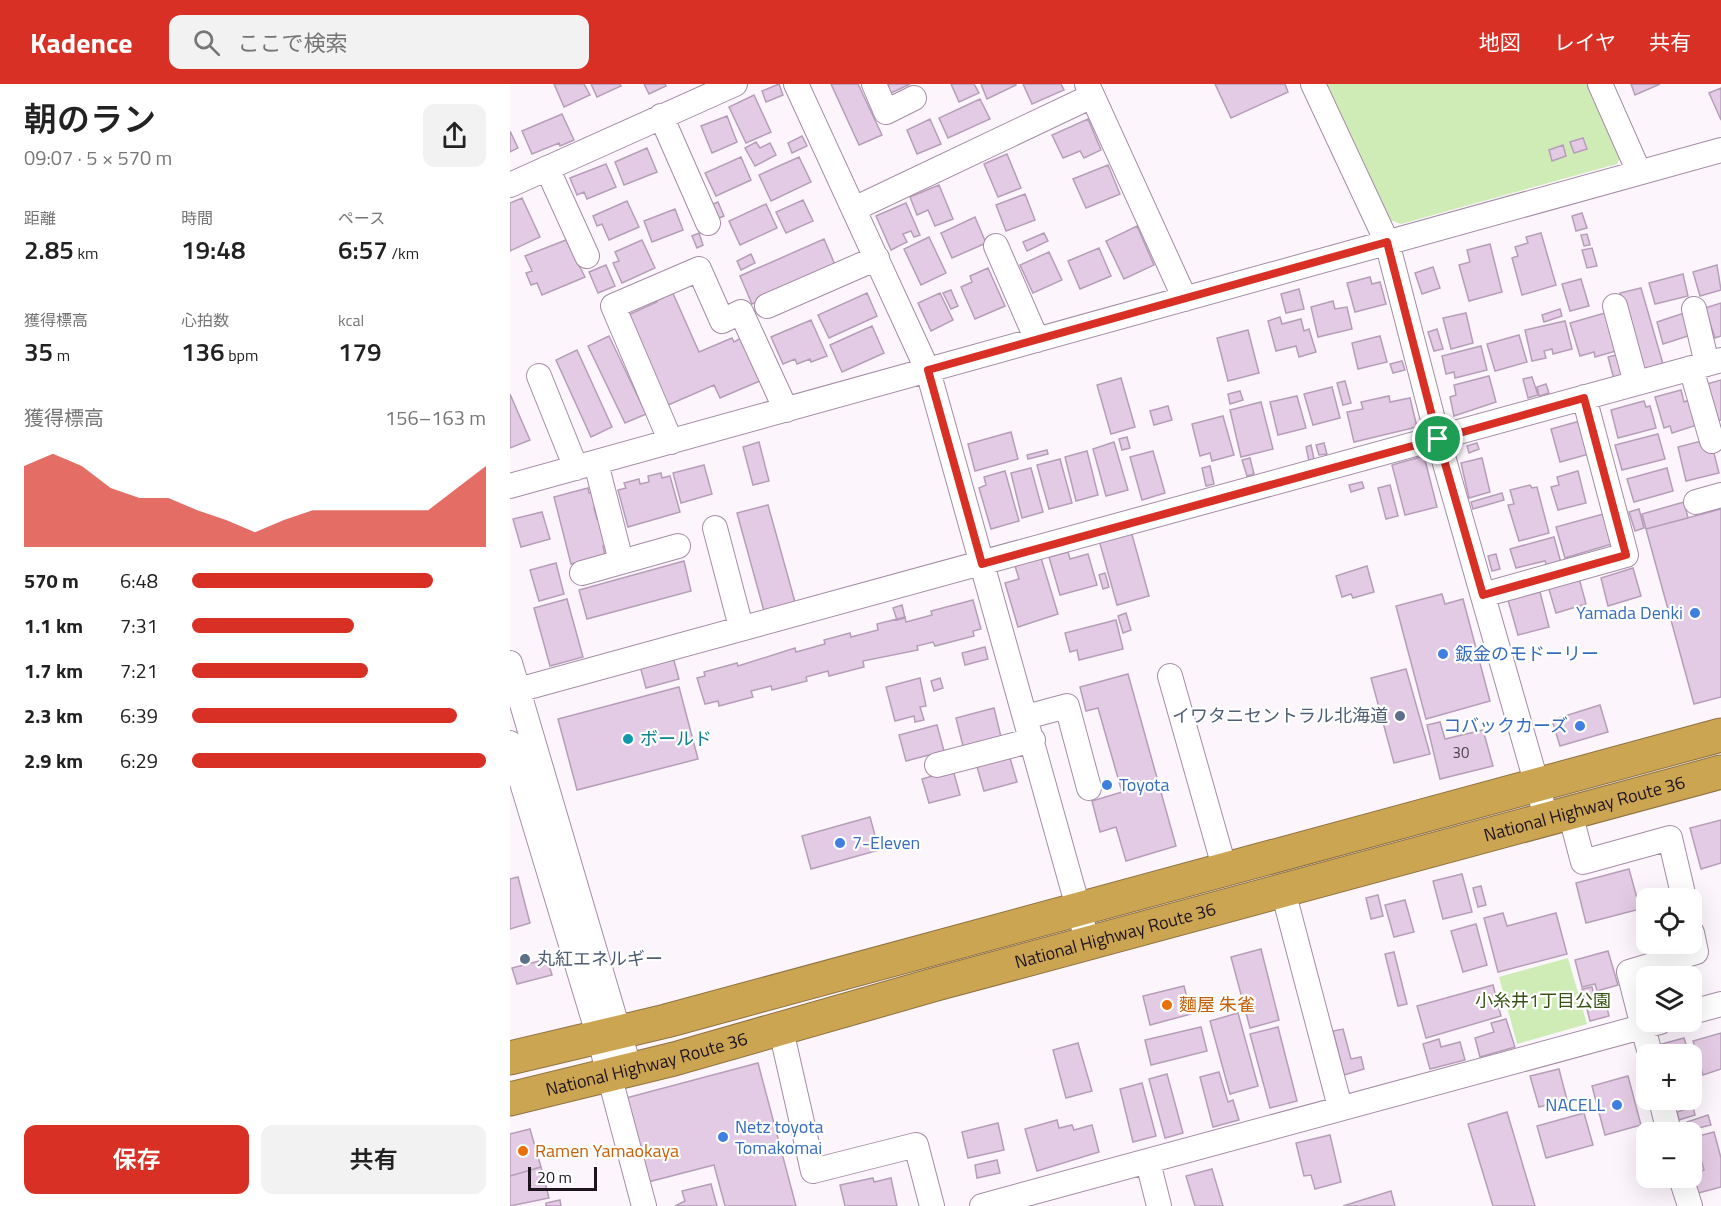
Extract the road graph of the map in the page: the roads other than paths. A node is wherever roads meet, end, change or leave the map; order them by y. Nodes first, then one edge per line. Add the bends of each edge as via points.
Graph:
1 (735, 84) edge
2 (796, 84) edge
3 (874, 84) edge
4 (1313, 84) edge
5 (1600, 84) edge
6 (1090, 90) edge
7 (914, 98) dead end
8 (661, 116) junction
9 (1721, 150) edge
10 (547, 168) junction
11 (1639, 172) junction
12 (510, 185) edge
13 (854, 209) junction
14 (708, 223) dead end
15 (1387, 242) junction
16 (996, 246) dead end
17 (587, 256) dead end
18 (877, 258) junction
19 (1185, 299) junction
20 (767, 306) dead end
21 (1615, 306) dead end
22 (1694, 309) dead end
23 (1037, 340) junction
24 (1706, 364) edge
25 (928, 370) junction
26 (539, 376) dead end
27 (1636, 383) junction
28 (1584, 398) junction
29 (786, 411) junction
30 (1438, 439) junction
31 (1712, 441) dead end
32 (671, 442) junction
33 (586, 465) junction
34 (510, 486) edge
35 (1721, 495) edge
36 (1696, 502) dead end
37 (715, 528) dead end
38 (678, 546) dead end
39 (621, 561) junction
40 (982, 564) junction
41 (582, 573) dead end
42 (1483, 595) junction
43 (741, 627) junction
44 (510, 663) edge
45 (1170, 676) dead end
46 (518, 690) junction
47 (1030, 728) junction
48 (1721, 735) edge
49 (510, 743) edge
50 (938, 765) dead end
51 (1721, 772) edge
52 (1537, 785) junction
53 (1089, 789) dead end
54 (518, 796) edge
55 (1558, 817) junction
56 (1225, 870) junction
57 (1682, 888) edge
58 (1283, 891) junction
59 (1080, 909) junction
60 (1088, 943) junction
61 (1689, 954) edge
62 (1649, 966) edge
63 (1636, 970) edge
64 (1636, 989) edge
65 (1721, 1004) edge
66 (1702, 1009) edge
67 (1636, 1028) edge
68 (781, 1030) junction
69 (609, 1034) junction
70 (510, 1058) edge
71 (620, 1072) junction
72 (510, 1099) edge
73 (1340, 1107) junction
74 (1148, 1162) junction
75 (1685, 1188) edge
76 (644, 1206) edge
77 (932, 1206) edge
78 (982, 1206) edge
79 (1159, 1206) edge
80 (1690, 1206) edge

1 - 8 street
2 - 13 street
3 - 7 street via 886,112
4 - 15 street
5 - 11 street
6 - 13 street
6 - 19 street
8 - 10 street
8 - 14 street
9 - 11 street
10 - 12 street
10 - 17 street
11 - 15 street
13 - 18 street
15 - 19 street
15 - 30 street
16 - 23 street
18 - 20 street
18 - 25 street
19 - 23 street
21 - 27 street
22 - 24 street
23 - 25 street
24 - 27 street
24 - 31 street
25 - 29 street
25 - 40 street
26 - 33 street
27 - 28 street
28 - 30 street
28 - 42 street via 1626,555
29 - 32 street
29 - 32 street via 741,312 722,321 699,269 613,306
30 - 40 street
30 - 42 street
32 - 33 street
33 - 34 street
33 - 39 street
35 - 36 street
37 - 43 street
38 - 39 street
39 - 41 street
40 - 43 street
40 - 47 street
42 - 52 street
43 - 46 street
44 - 46 street
45 - 56 street
46 - 69 street
47 - 50 street
47 - 53 street via 1067,706
47 - 59 street
48 - 52 highway, National Highway Route 36
49 - 54 street
51 - 55 highway, National Highway Route 36
52 - 55 street
52 - 56 highway, National Highway Route 36
54 - 69 street
55 - 57 street via 1583,862 1670,838
55 - 58 highway, National Highway Route 36
56 - 59 highway, National Highway Route 36
58 - 60 highway, National Highway Route 36
58 - 73 street
59 - 60 street
59 - 69 highway, National Highway Route 36
60 - 68 highway, National Highway Route 36
61 - 62 street
63 - 64 street via 1629,972
65 - 66 street
67 - 73 street
68 - 71 highway, National Highway Route 36
68 - 77 street via 813,1171 916,1145
69 - 70 highway, National Highway Route 36
69 - 71 street
71 - 72 highway, National Highway Route 36
71 - 76 street
73 - 74 street
74 - 78 street
74 - 79 street
75 - 80 street

